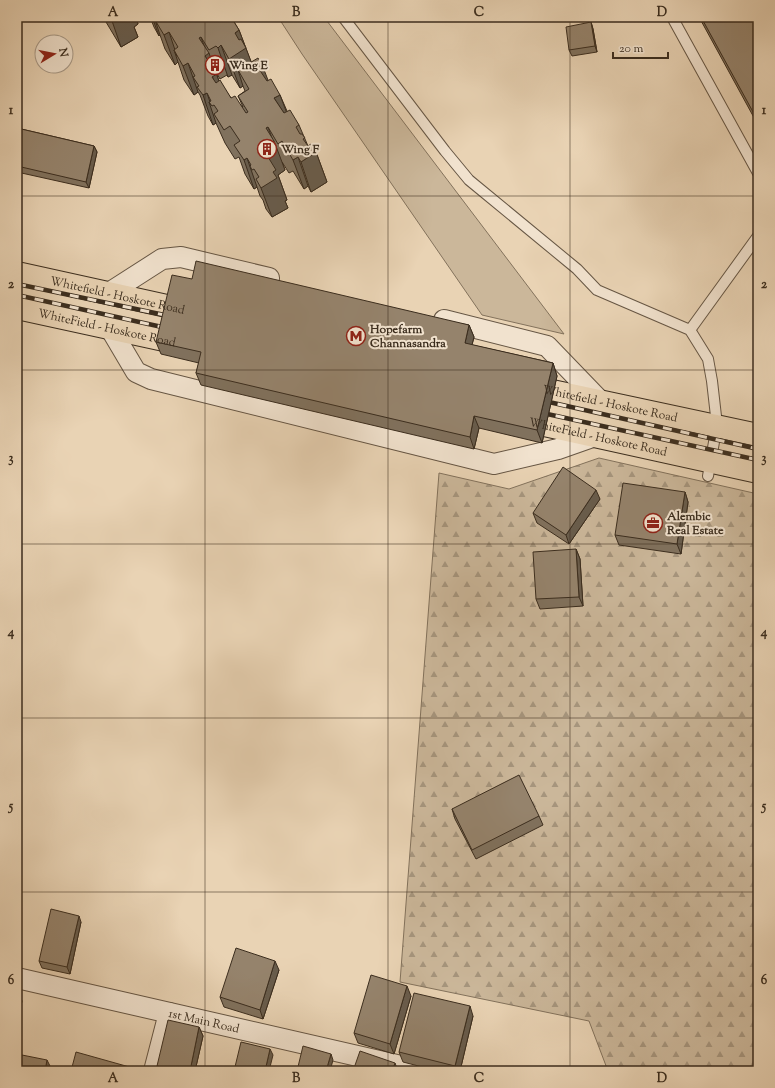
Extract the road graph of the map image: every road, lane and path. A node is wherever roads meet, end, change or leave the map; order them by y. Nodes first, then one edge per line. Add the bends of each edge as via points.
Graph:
1 (343, 17) edge
2 (672, 17) edge
3 (758, 173) edge
4 (758, 236) edge
5 (17, 273) edge
6 (288, 282) edge
7 (110, 293) junction
8 (17, 308) edge
9 (211, 315) edge
10 (425, 316) edge
11 (110, 328) junction
12 (690, 330) junction
13 (202, 348) edge
14 (506, 381) edge
15 (600, 401) junction
16 (495, 414) edge
17 (717, 425) junction
18 (758, 435) edge
19 (595, 436) junction
20 (709, 469) junction
21 (758, 472) edge
22 (17, 978) edge
23 (169, 1013) junction
24 (154, 1071) edge
25 (423, 1071) edge

1 - 12 lane via 469,180 577,269 597,290
2 - 3 lane
4 - 12 lane
5 - 7 main road, Whitefield - Hoskote Road
6 - 7 street via 181,256 162,259
7 - 9 main road, Whitefield - Hoskote Road
8 - 11 main road, WhiteField - Hoskote Road
10 - 15 street via 547,346
11 - 13 main road, WhiteField - Hoskote Road
11 - 19 street via 136,372 151,380 494,464 558,449
12 - 17 lane via 708,359
14 - 15 main road, Whitefield - Hoskote Road
15 - 17 main road, Whitefield - Hoskote Road
16 - 19 main road, WhiteField - Hoskote Road
17 - 18 main road, Whitefield - Hoskote Road
17 - 20 lane
19 - 20 main road, WhiteField - Hoskote Road
20 - 21 main road, WhiteField - Hoskote Road
22 - 23 street, 1st Main Road
23 - 24 street
23 - 25 street, 1st Main Road

